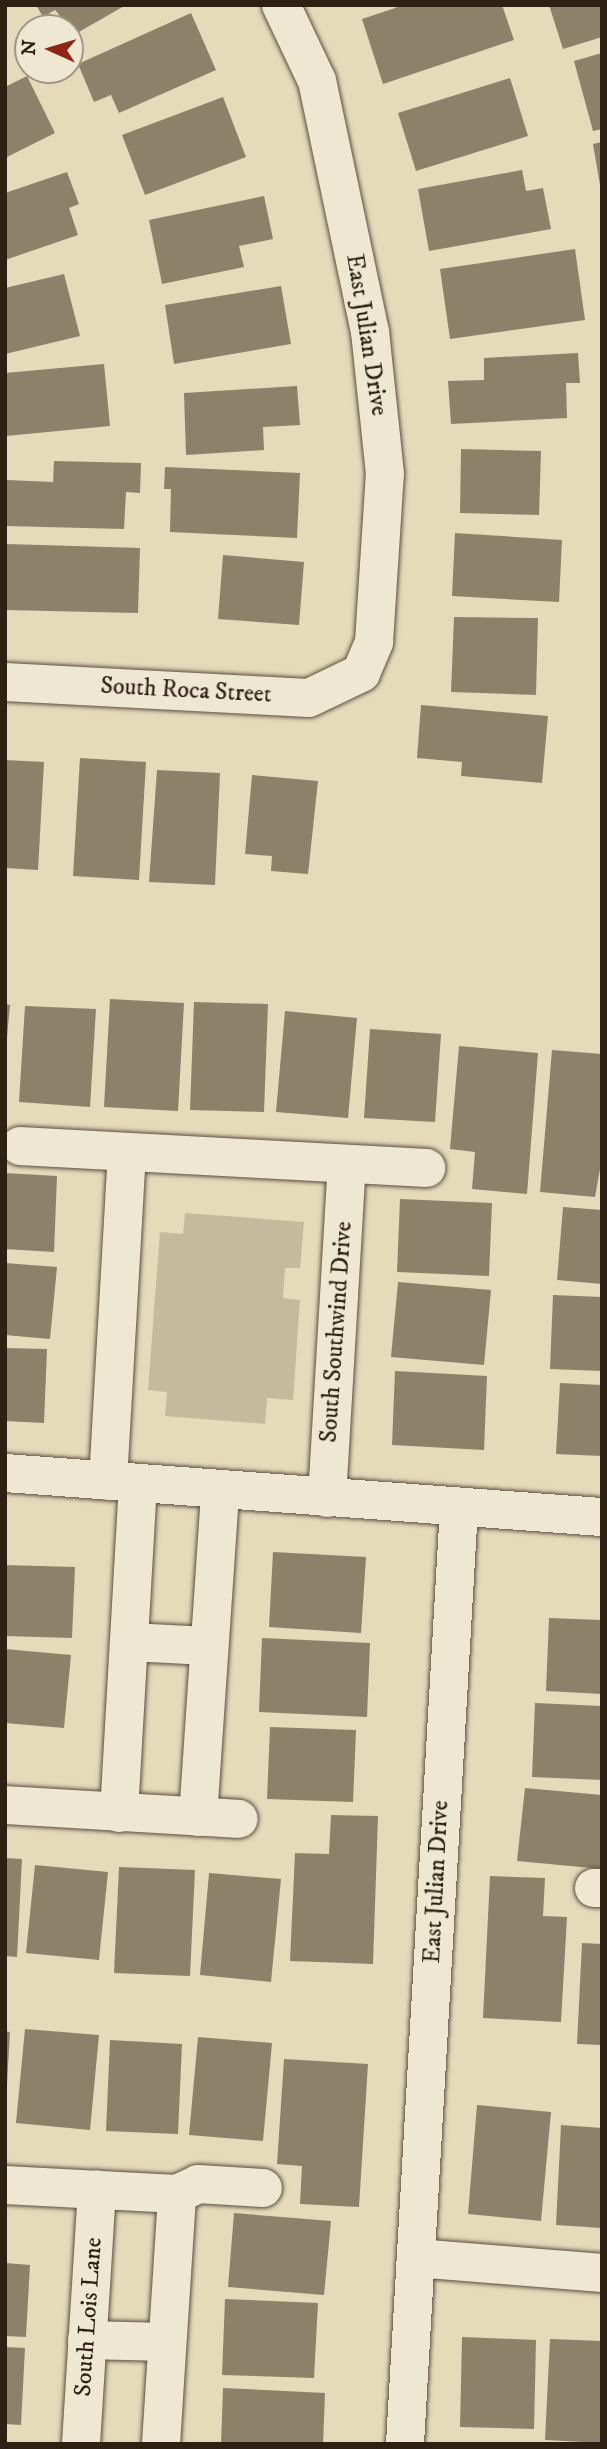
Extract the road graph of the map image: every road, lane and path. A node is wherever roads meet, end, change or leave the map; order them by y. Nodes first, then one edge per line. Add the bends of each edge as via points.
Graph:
1 (281, 5) edge
2 (361, 673) joint
3 (5, 682) edge
4 (20, 1146) dead end
5 (127, 1153) junction
6 (348, 1165) junction
7 (426, 1168) dead end
8 (5, 1473) edge
9 (123, 1483) junction
10 (220, 1492) junction
11 (327, 1499) junction
12 (459, 1507) junction
13 (602, 1517) edge
14 (129, 1642) junction
15 (209, 1646) junction
16 (5, 1805) edge
17 (119, 1813) junction
18 (198, 1817) junction
19 (239, 1819) dead end
20 (5, 2185) edge
21 (263, 2188) dead end
22 (97, 2190) junction
23 (177, 2194) junction
24 (416, 2258) junction
25 (602, 2273) edge
26 (87, 2340) junction
27 (166, 2343) junction
28 (80, 2444) edge
29 (161, 2444) edge
30 (405, 2444) edge

1 - 2 street, East Julian Drive via 317,81 370,332 385,474 381,600 374,642
2 - 3 street, South Roca Street via 309,698
4 - 5 street
5 - 6 street
5 - 9 street
6 - 7 street
6 - 11 street, South Southwind Drive
8 - 9 street
9 - 10 street
9 - 14 street
10 - 11 street
10 - 15 street
11 - 12 street
12 - 13 street
12 - 24 street, East Julian Drive
14 - 15 street
14 - 17 street
15 - 18 street
16 - 17 street
17 - 18 street
18 - 19 street
20 - 22 street
21 - 23 street via 198,2184
22 - 23 street
22 - 26 street, South Lois Lane
23 - 27 street
24 - 25 street
24 - 30 street, East Julian Drive
26 - 27 street
26 - 28 street, South Lois Lane
27 - 29 street

